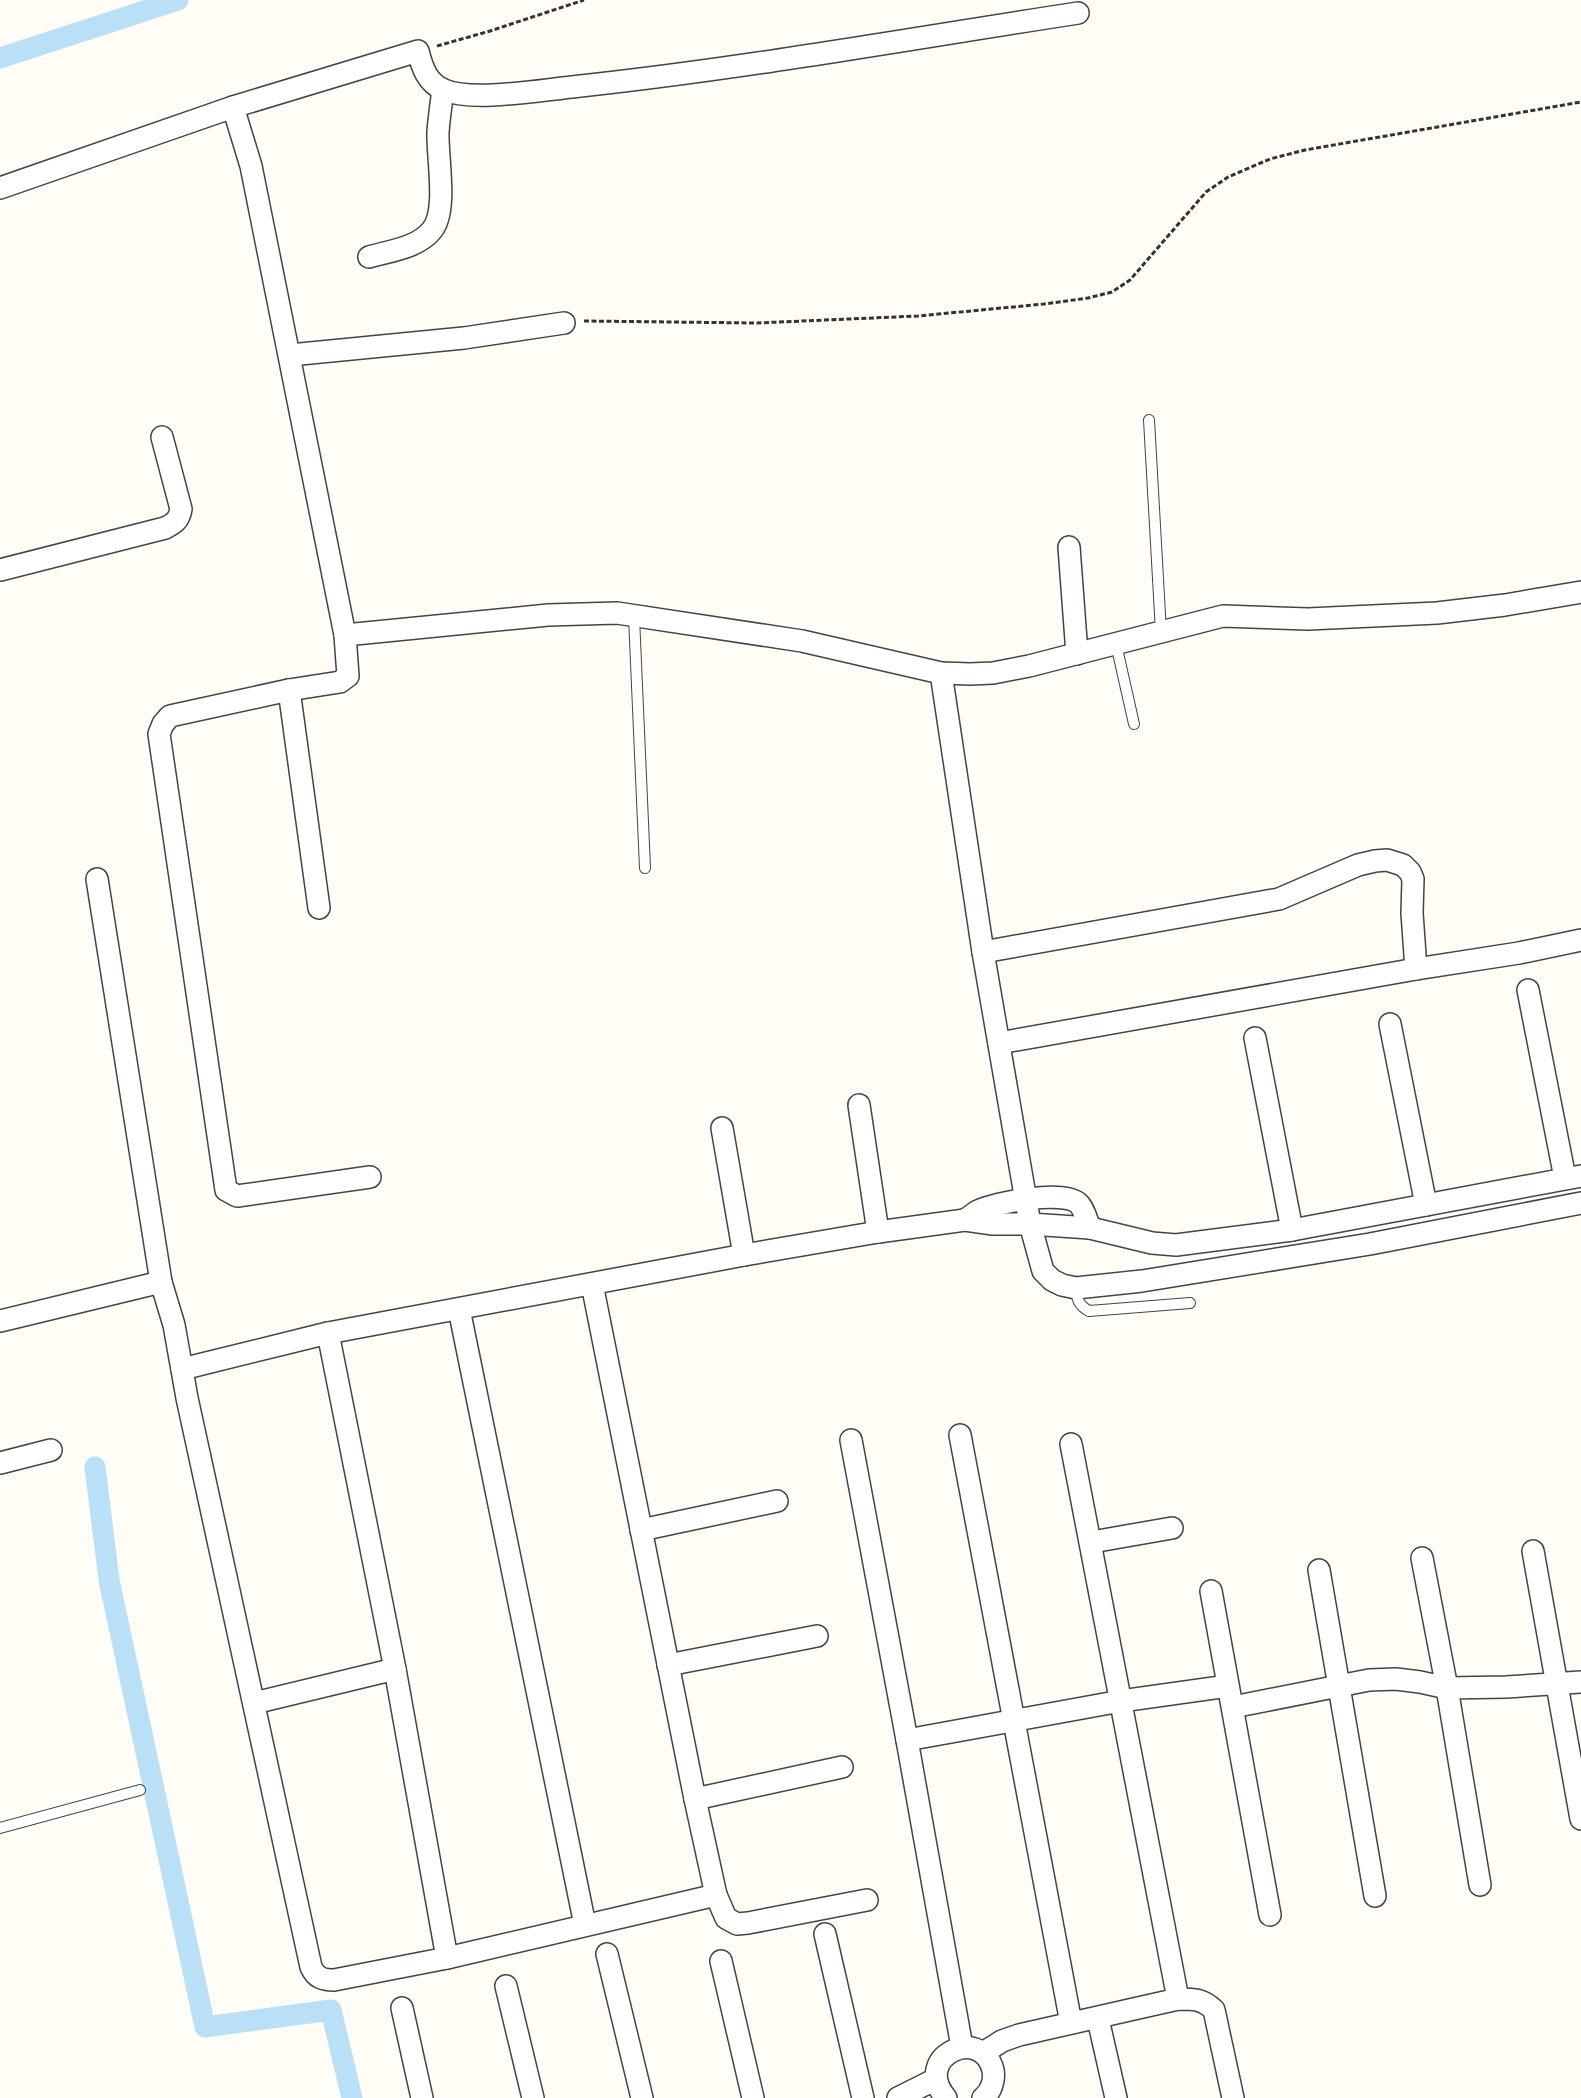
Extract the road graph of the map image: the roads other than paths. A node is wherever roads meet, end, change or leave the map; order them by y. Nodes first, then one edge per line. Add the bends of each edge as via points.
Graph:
1 (1078, 13) dead end
2 (443, 90) junction
3 (233, 107) junction
4 (0, 188) edge
5 (369, 257) dead end
6 (564, 323) road end
7 (290, 355) junction
8 (1150, 420) dead end
9 (162, 437) dead end
10 (1069, 547) dead end
11 (0, 570) edge
12 (1581, 581) edge
13 (1581, 592) edge
14 (1222, 616) junction
15 (634, 617) junction
16 (1161, 632) junction
17 (345, 635) junction
18 (1116, 644) junction
19 (1077, 654) junction
20 (941, 673) junction
21 (289, 690) junction
22 (1134, 724) dead end
23 (645, 868) dead end
24 (97, 879) dead end
25 (319, 908) dead end
26 (1581, 940) edge
27 (983, 952) junction
28 (1416, 969) junction
29 (1528, 990) dead end
30 (1390, 1024) dead end
31 (1255, 1038) dead end
32 (999, 1043) junction
33 (859, 1105) dead end
34 (722, 1128) dead end
35 (370, 1177) dead end
36 (1573, 1177) edge
37 (1026, 1199) junction
38 (1581, 1203) edge
39 (1426, 1205) junction
40 (965, 1220) junction
41 (1030, 1224) junction
42 (1090, 1228) junction
43 (1292, 1230) junction
44 (878, 1232) junction
45 (744, 1254) junction
46 (161, 1282) junction
47 (592, 1284) junction
48 (1076, 1288) junction
49 (1190, 1303) dead end
50 (459, 1309) junction
51 (0, 1321) edge
52 (328, 1333) junction
53 (182, 1369) junction
54 (960, 1435) dead end
55 (851, 1440) dead end
56 (1071, 1444) dead end
57 (52, 1450) dead end
58 (0, 1463) edge
59 (777, 1501) dead end
60 (1172, 1528) dead end
61 (641, 1530) junction
62 (1092, 1542) junction
63 (1533, 1551) dead end
64 (1422, 1558) dead end
65 (1319, 1570) dead end
66 (1211, 1591) dead end
67 (817, 1636) dead end
68 (668, 1665) junction
69 (395, 1669) junction
70 (1581, 1682) edge
71 (1340, 1685) junction
72 (1557, 1685) junction
73 (1228, 1686) junction
74 (1447, 1688) junction
75 (1121, 1701) junction
76 (254, 1703) junction
77 (1232, 1708) junction
78 (1015, 1720) junction
79 (907, 1740) junction
80 (842, 1767) dead end
81 (140, 1790) dead end
82 (695, 1799) junction
83 (1581, 1819) edge
84 (0, 1828) edge
85 (1480, 1885) dead end
86 (716, 1895) junction
87 (1375, 1896) dead end
88 (867, 1900) dead end
89 (1270, 1915) dead end
90 (585, 1925) junction
91 (825, 1934) dead end
92 (607, 1954) dead end
93 (446, 1958) junction
94 (721, 1961) dead end
95 (506, 1986) dead end
96 (1178, 1999) junction
97 (402, 2008) dead end
98 (1098, 2019) junction
99 (1071, 2023) junction
100 (962, 2047) junction
101 (983, 2054) junction
102 (936, 2079) junction
103 (991, 2093) edge
104 (422, 2098) edge
105 (533, 2098) edge
106 (642, 2098) edge
107 (753, 2098) edge
108 (863, 2098) edge
109 (898, 2098) edge
110 (946, 2098) edge
111 (1116, 2098) edge
112 (1232, 2098) edge

1 - 2 street via 598,84 495,95
2 - 3 street via 425,75 418,51
2 - 5 street via 438,133 439,214 432,230 419,241
3 - 4 street
3 - 7 street via 251,166
6 - 7 street via 464,338
7 - 17 street
8 - 16 lane
9 - 11 street via 181,508 180,518 175,523
10 - 19 street
12 - 14 street via 1456,602 1312,609 1264,604
13 - 14 street via 1428,614 1308,619
14 - 16 street
15 - 17 street via 617,613 548,616
15 - 20 street via 802,641
15 - 23 lane
16 - 18 street
17 - 21 street via 348,676 345,679
18 - 19 street
18 - 22 lane
19 - 20 street via 993,673
20 - 27 street
21 - 25 street
21 - 35 street via 170,716 159,734 224,1187 237,1196
24 - 46 street
26 - 28 street
27 - 28 street via 1279,899 1358,865 1387,860 1403,865 1413,880
27 - 32 street
28 - 32 street
29 - 36 street
30 - 39 street
31 - 43 street
32 - 37 street
33 - 44 street
34 - 45 street
36 - 39 street
37 - 40 street via 994,1205
37 - 41 street
37 - 42 street via 1072,1200 1080,1204
38 - 48 street via 1370,1244 1142,1281
39 - 43 street
40 - 41 street
40 - 44 street
41 - 42 street
41 - 48 street via 1043,1271 1052,1280
42 - 43 street via 1152,1243 1176,1245
44 - 45 street
45 - 47 street
46 - 51 street
46 - 53 street
47 - 50 street
47 - 61 street
48 - 49 lane via 1081,1307 1089,1311
50 - 52 street
50 - 90 street
52 - 53 street
52 - 69 street
53 - 76 street
54 - 78 street
55 - 79 street
56 - 62 street
57 - 58 street
59 - 61 street
60 - 62 street
61 - 68 street
62 - 75 street
63 - 72 street
64 - 74 street
65 - 71 street
66 - 73 street
67 - 68 street
68 - 82 street
69 - 76 street
69 - 93 street
70 - 72 street
71 - 74 street via 1396,1679
71 - 77 street
71 - 87 street
72 - 74 street
72 - 83 street
73 - 75 street
73 - 77 street
74 - 85 street
75 - 78 street
75 - 96 street
76 - 93 street via 314,1973 321,1979 334,1980
77 - 89 street
78 - 79 street
78 - 99 street
79 - 100 street
80 - 82 street
81 - 84 lane
82 - 86 street
86 - 88 street via 726,1918 736,1924
86 - 90 street
90 - 93 street
91 - 108 street
92 - 106 street
94 - 107 street
95 - 105 street
96 - 98 street
96 - 112 street via 1206,2002 1214,2010
97 - 104 street
98 - 99 street
98 - 111 street
99 - 101 street via 1002,2041
100 - 101 street via 973,2048
100 - 102 street via 942,2058
101 - 103 street via 994,2073
102 - 109 street
102 - 110 street

